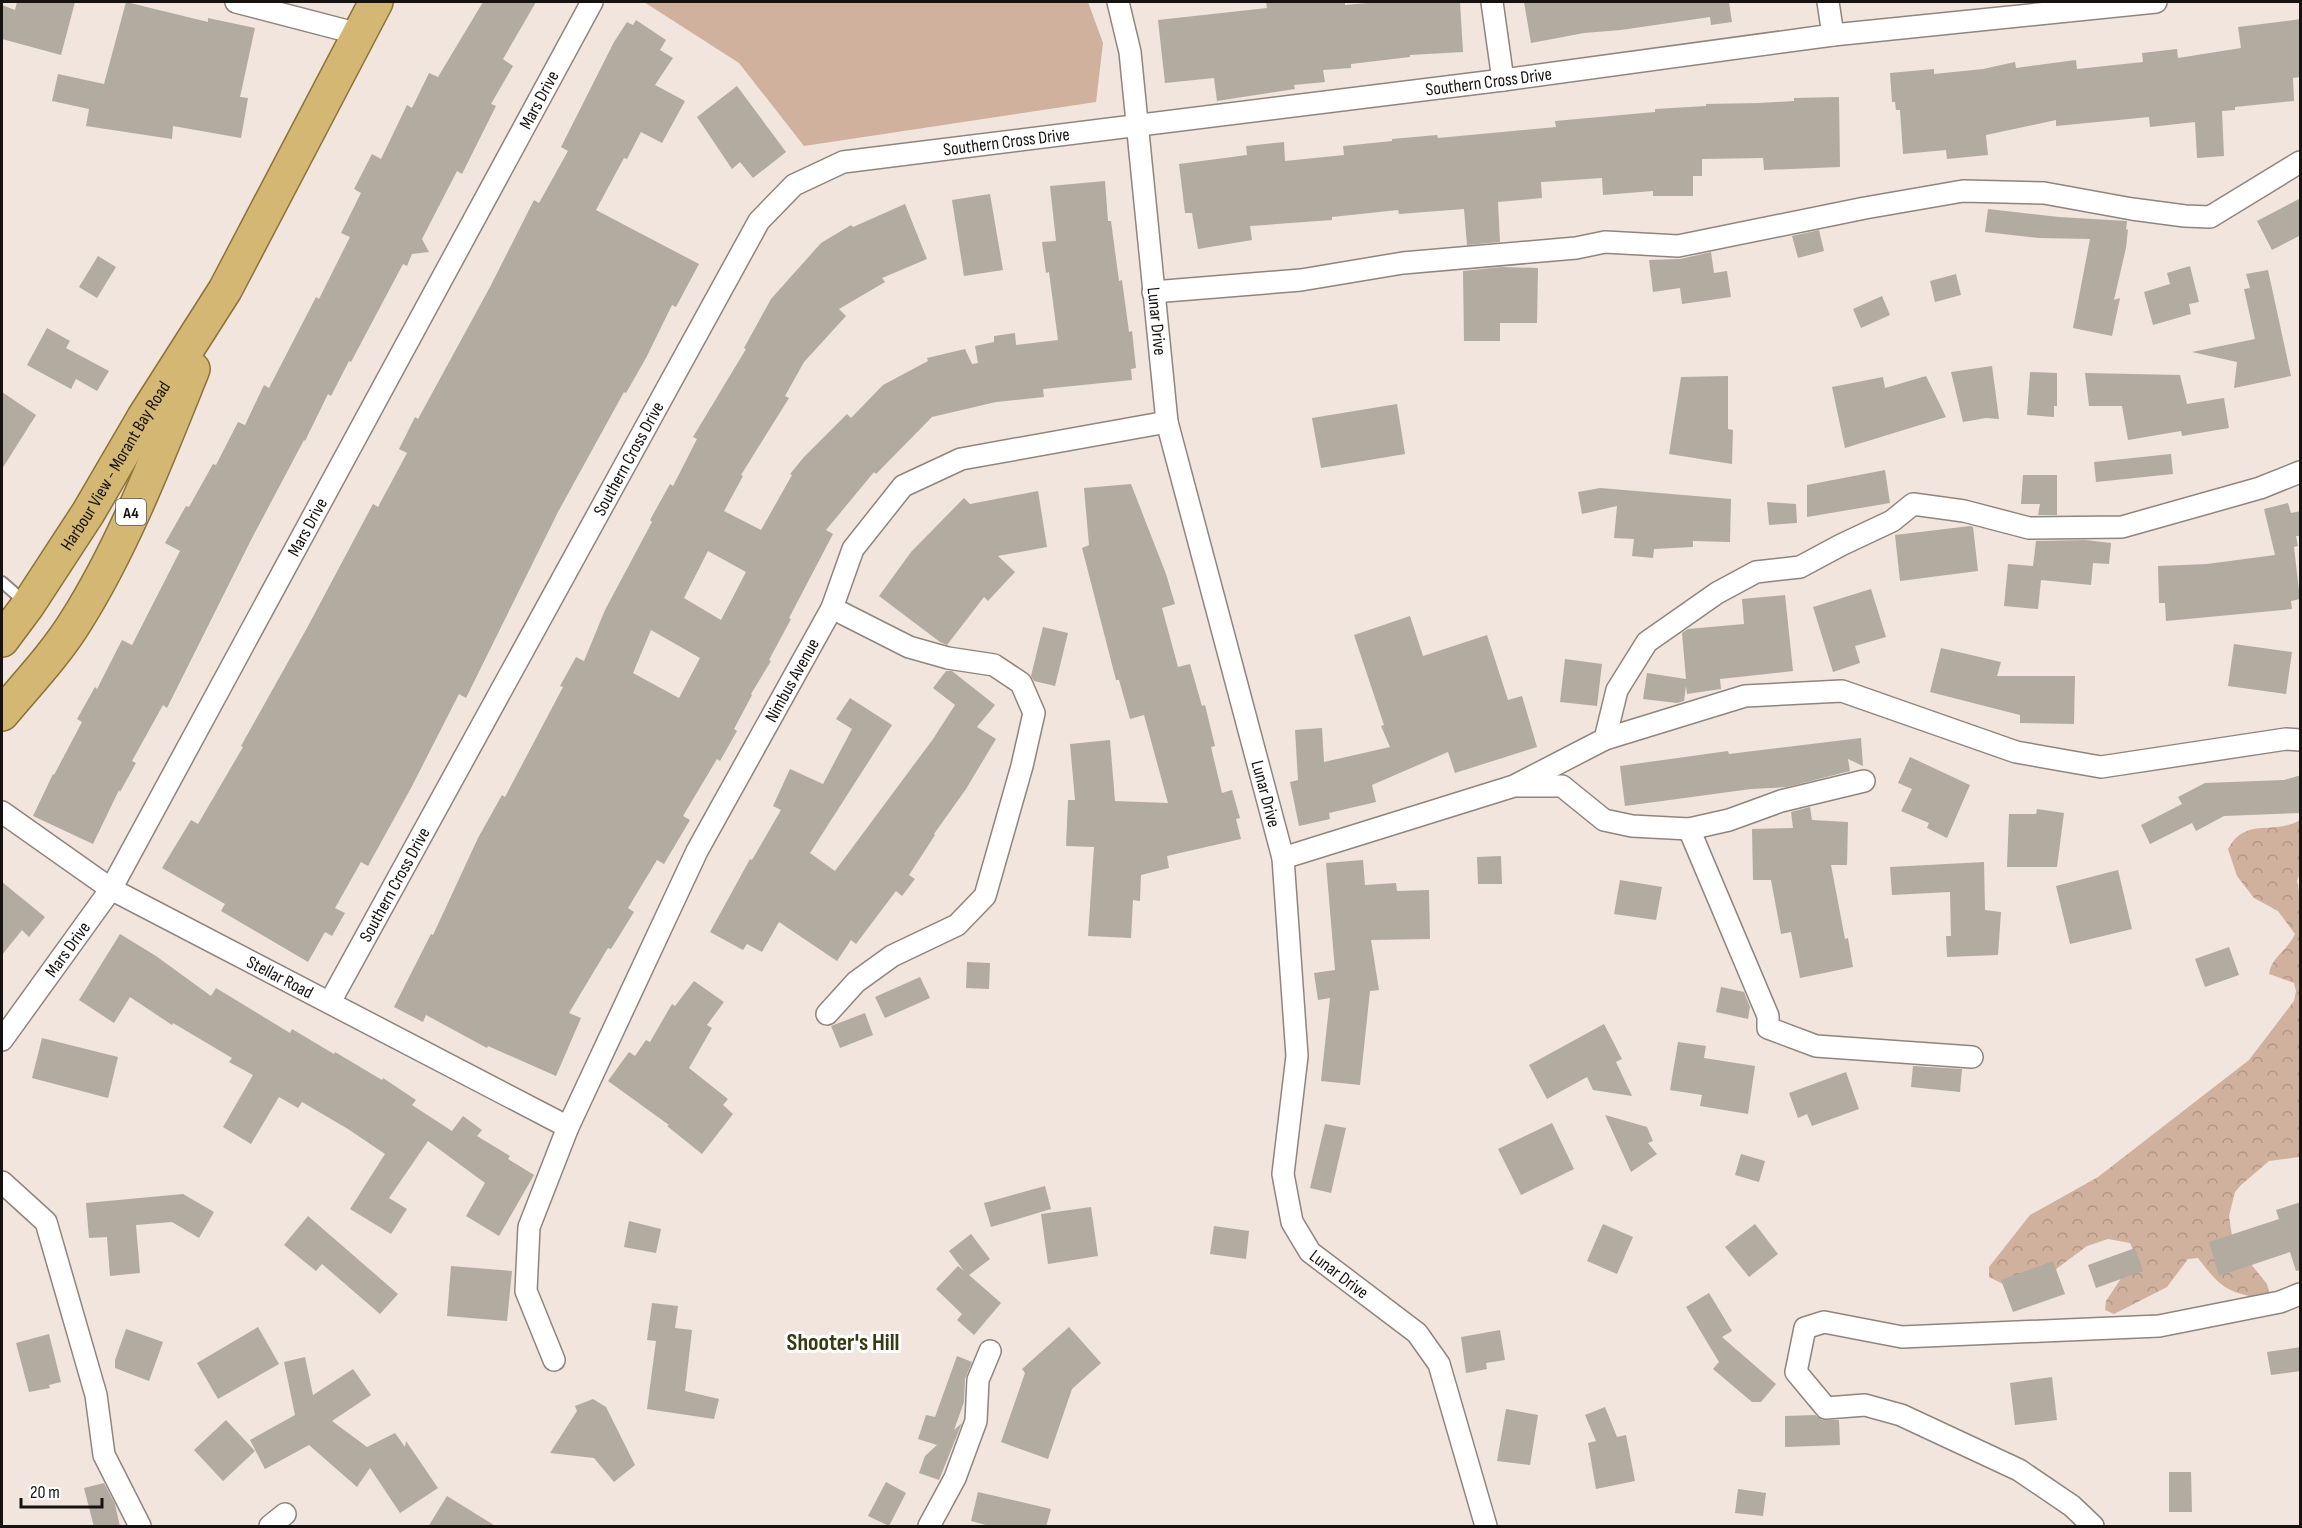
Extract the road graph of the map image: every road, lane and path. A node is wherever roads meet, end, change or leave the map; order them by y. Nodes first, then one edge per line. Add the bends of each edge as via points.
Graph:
1 (236, 2) edge
2 (376, 2) edge
3 (592, 2) edge
4 (1119, 2) edge
5 (1492, 2) edge
6 (1828, 2) edge
7 (2156, 2) edge
8 (359, 34) junction
9 (1833, 35) junction
10 (1503, 80) junction
11 (1137, 125) junction
12 (2301, 162) edge
13 (225, 290) junction
14 (1154, 292) junction
15 (1167, 422) junction
16 (2301, 472) edge
17 (2, 582) edge
18 (28, 605) junction
19 (832, 608) junction
20 (2, 640) edge
21 (2, 714) edge
22 (1605, 739) junction
23 (2301, 740) edge
24 (1864, 781) dead end
25 (1514, 786) junction
26 (2, 812) edge
27 (1689, 830) junction
28 (1283, 858) junction
29 (111, 889) junction
30 (330, 1002) junction
31 (827, 1014) dead end
32 (2, 1040) edge
33 (1972, 1057) dead end
34 (568, 1127) junction
35 (2, 1182) edge
36 (2301, 1294) edge
37 (990, 1352) dead end
38 (554, 1360) dead end
39 (140, 1527) edge
40 (929, 1527) edge
41 (1486, 1527) edge
42 (2093, 1527) edge

1 - 8 street
2 - 8 highway, Harbour View - Morant Bay Road / A4
3 - 29 street, Mars Drive
4 - 11 street, Lunar Drive via 1130,52
5 - 10 street
6 - 9 street
7 - 9 street, Southern Cross Drive
8 - 13 highway, Harbour View - Morant Bay Road / A4
9 - 10 street, Southern Cross Drive
10 - 11 street, Southern Cross Drive
11 - 14 street, Lunar Drive
11 - 30 street, Southern Cross Drive via 843,162 794,185 759,221
12 - 14 street via 2210,217 2133,209 2044,193 1964,191 1678,246 1605,242 1576,248 1403,262 1301,280
13 - 18 highway, Harbour View - Morant Bay Road / A4
13 - 21 highway, Harbour View - Morant Bay Road / A4 via 166,436 106,568 75,623
14 - 15 street, Lunar Drive
15 - 19 street, Nimbus Avenue via 962,459 903,486 853,549
15 - 28 street, Lunar Drive
16 - 22 street via 2260,488 2122,527 2029,528 1913,504 1892,521 1800,567 1755,572 1717,593 1647,642 1617,690
17 - 18 lane
18 - 20 highway, Harbour View - Morant Bay Road / A4
19 - 31 street via 909,647 994,665 1021,684 1034,713 985,896 957,925 892,956 856,982
19 - 34 street, Nimbus Avenue via 697,851
22 - 23 street via 1746,696 1842,691 2016,752 2101,767
22 - 25 street
24 - 27 street via 1780,801
25 - 27 street via 1562,786 1604,820
25 - 28 street
26 - 29 street, Stellar Road
27 - 33 street via 1768,1016 1768,1028 1816,1046
28 - 41 street, Lunar Drive via 1297,1056 1283,1174 1293,1222 1310,1252 1417,1333 1439,1364
29 - 30 street, Stellar Road
29 - 32 street, Mars Drive
30 - 34 street, Stellar Road
34 - 38 street, Nimbus Avenue via 529,1227 526,1291
35 - 39 street via 46,1222 96,1395 104,1455
36 - 42 street via 2280,1302 2159,1326 1902,1337 1824,1322 1805,1328 1796,1372 1826,1408 1865,1405 1901,1415 2019,1470 2072,1506
37 - 40 street via 978,1380 976,1421 955,1478

